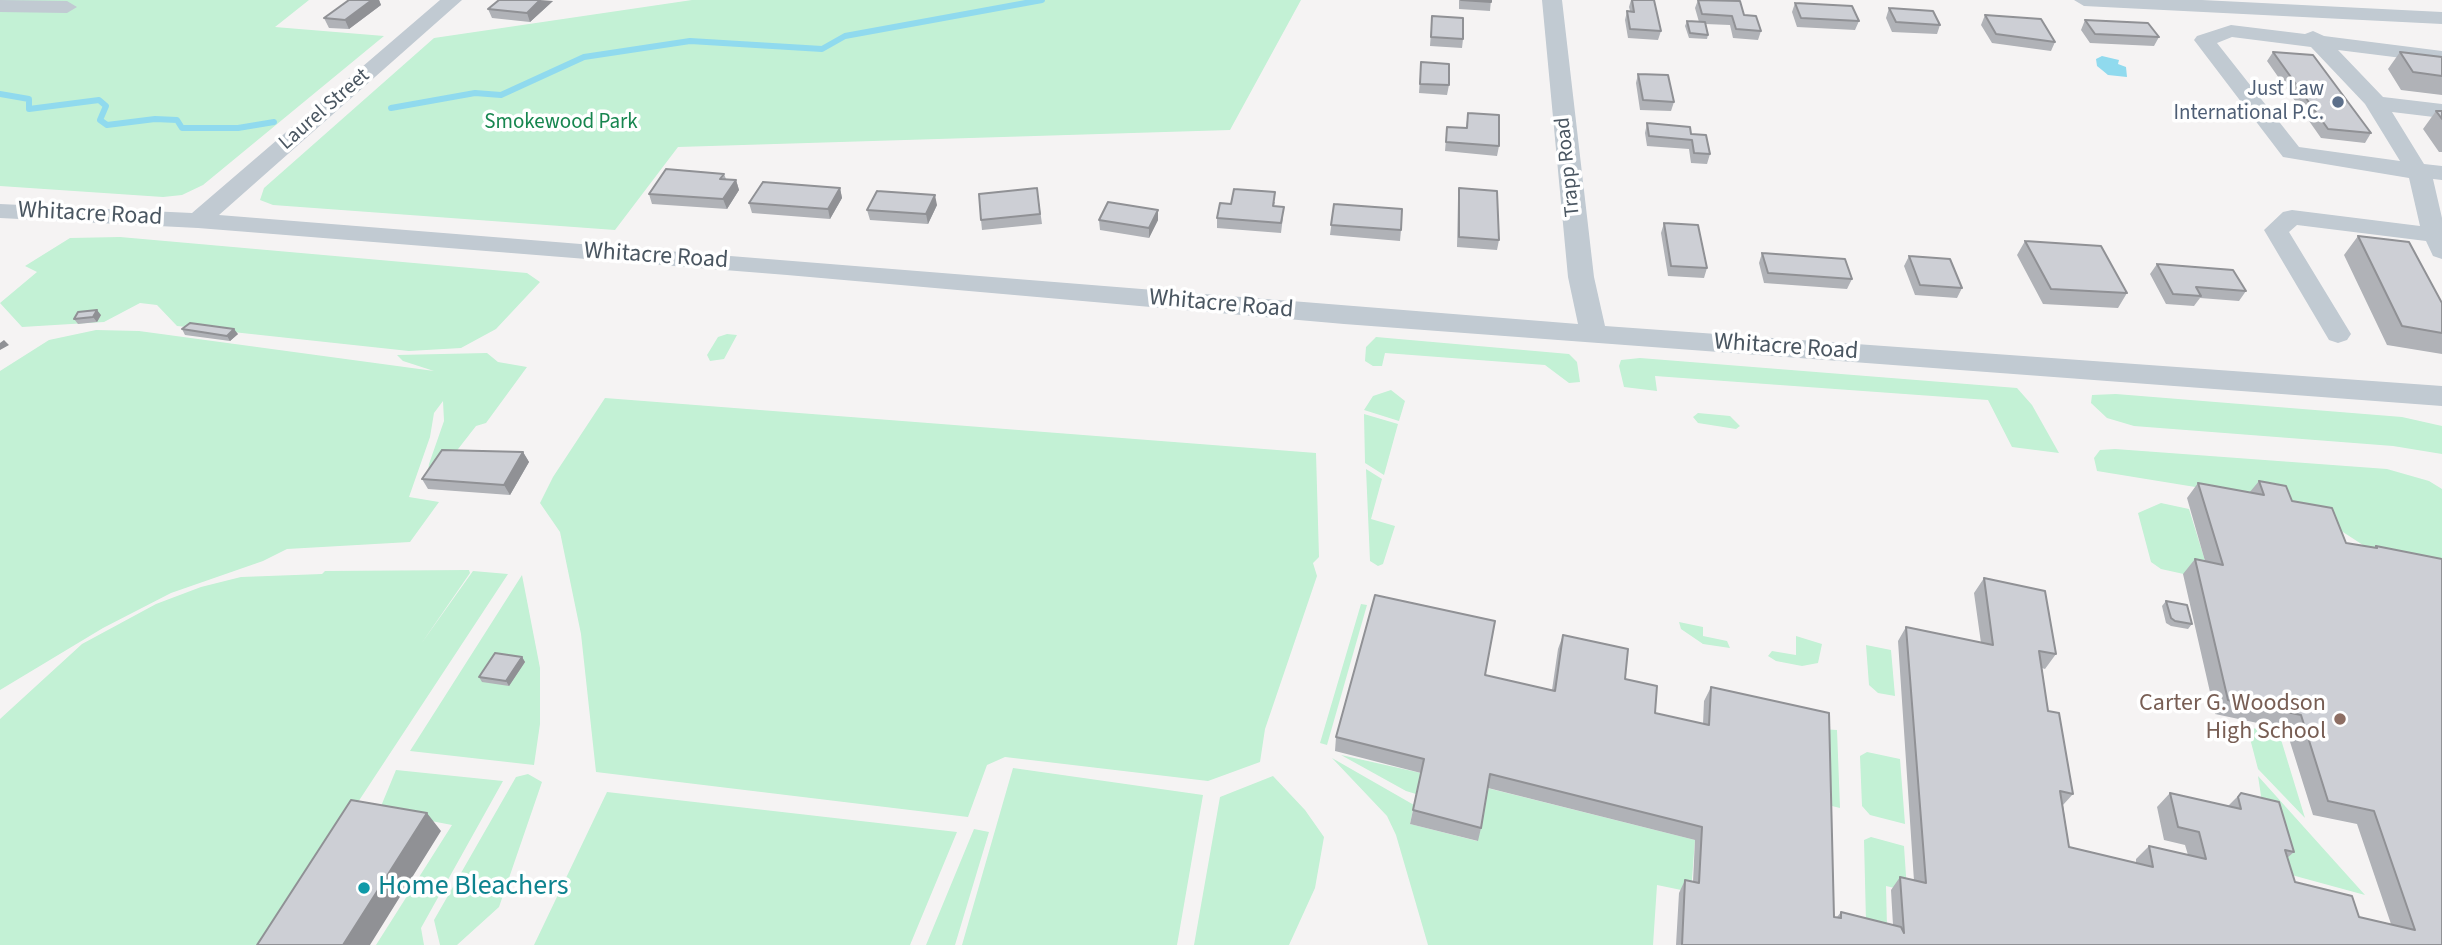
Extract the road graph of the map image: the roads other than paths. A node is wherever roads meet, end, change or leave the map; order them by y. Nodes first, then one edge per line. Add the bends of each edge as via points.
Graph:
1 (452, 0) edge
2 (1552, 0) edge
3 (2084, 0) edge
4 (0, 6) edge
5 (2300, 7) edge
6 (67, 8) dead end
7 (2442, 18) edge
8 (2315, 42) junction
9 (2442, 57) edge
10 (2376, 103) junction
11 (2442, 111) edge
12 (2417, 170) junction
13 (2442, 173) edge
14 (0, 211) edge
15 (198, 221) junction
16 (2440, 241) edge
17 (1593, 333) junction
18 (2338, 334) dead end
19 (2442, 396) edge

1 - 15 street, Laurel Street
2 - 17 street, Trapp Road via 1581,277
3 - 5 street
4 - 6 street
5 - 7 street
5 - 8 street
8 - 9 street
8 - 10 street
8 - 12 street via 2231,31 2204,40 2291,152
10 - 11 street
10 - 12 street
12 - 13 street
12 - 16 street
14 - 15 street, Whitacre Road
15 - 17 street, Whitacre Road
16 - 18 street via 2292,217 2276,230
17 - 19 street, Whitacre Road

